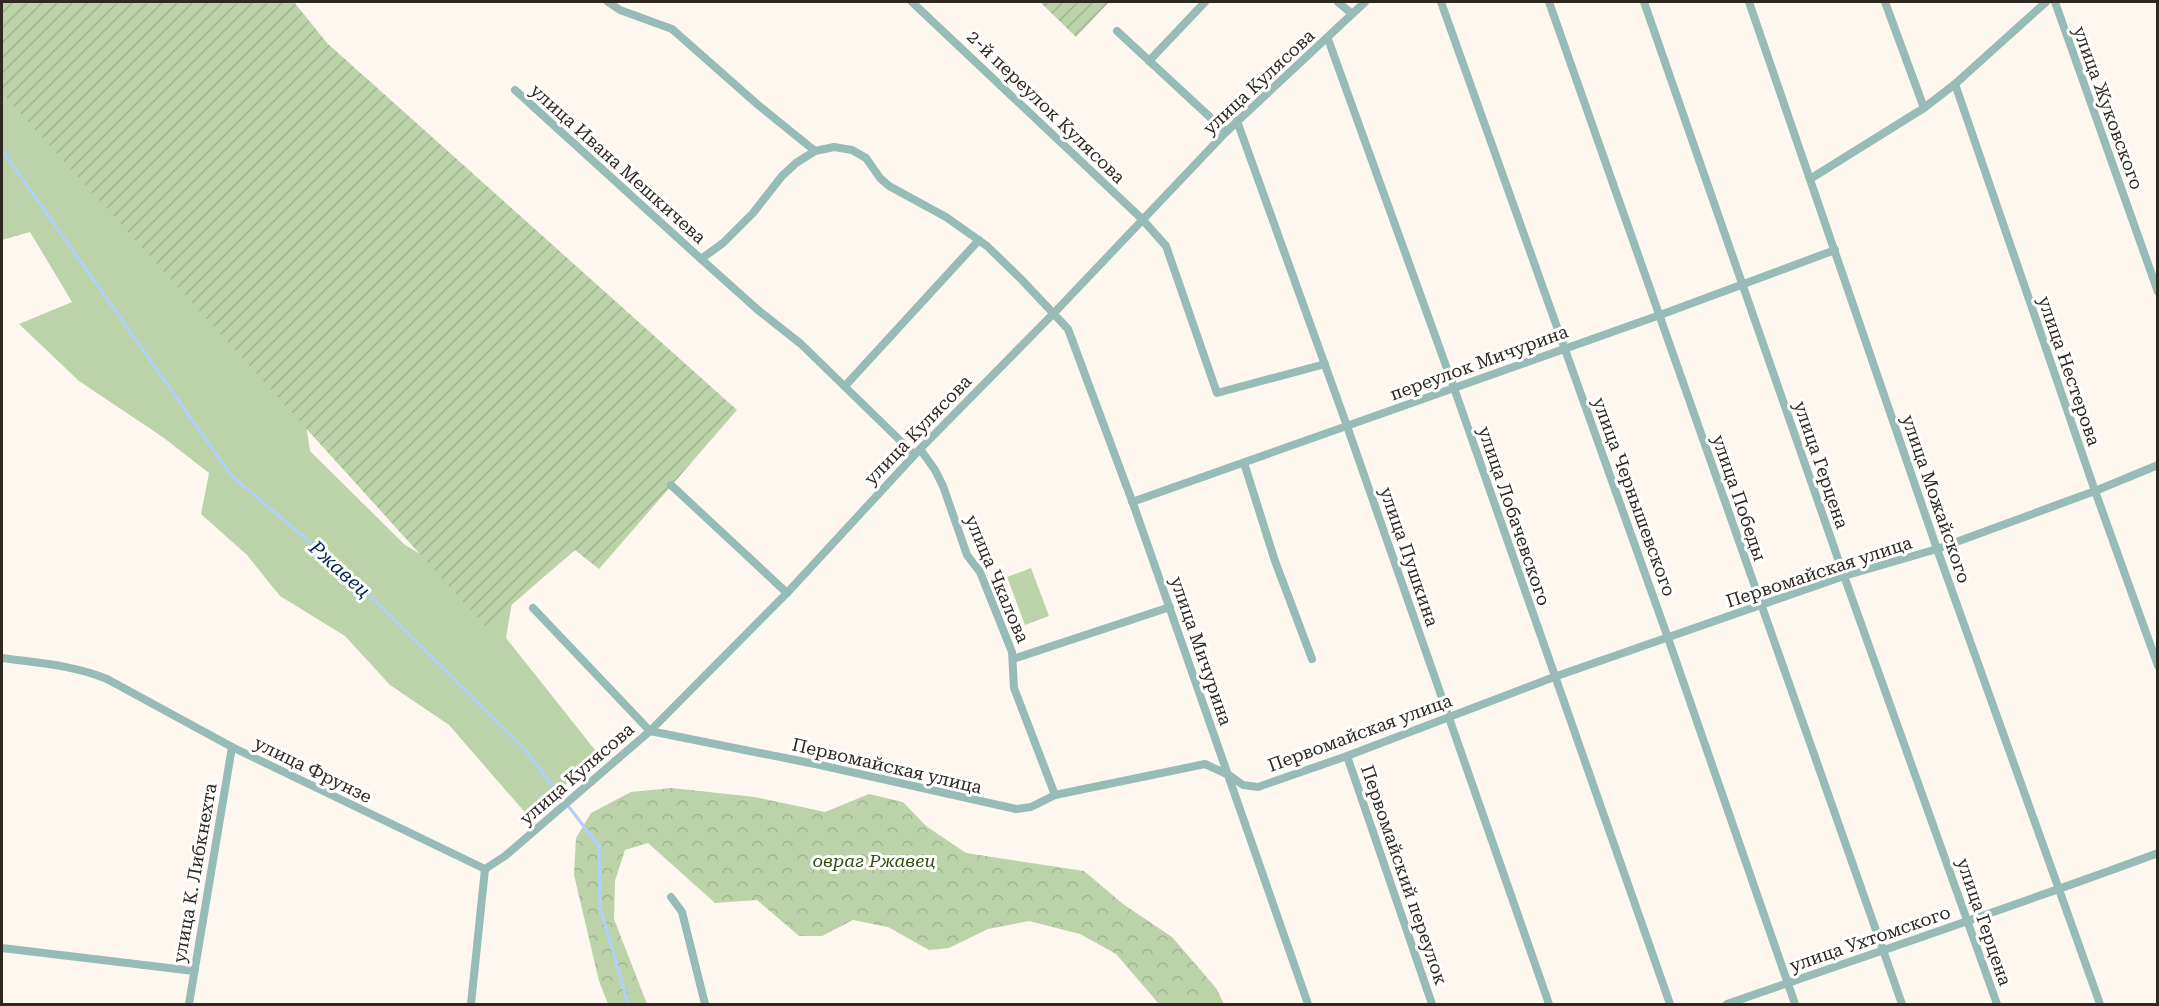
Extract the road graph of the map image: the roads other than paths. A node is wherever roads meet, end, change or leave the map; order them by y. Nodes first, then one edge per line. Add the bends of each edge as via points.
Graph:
1 (608, 2) edge
2 (912, 2) edge
3 (1205, 2) edge
4 (1338, 2) edge
5 (1365, 2) edge
6 (1441, 2) edge
7 (1549, 2) edge
8 (1644, 2) edge
9 (1749, 2) edge
10 (1885, 2) edge
11 (2046, 2) edge
12 (2055, 2) edge
13 (1352, 14) junction
14 (1118, 31) dead end
15 (1328, 39) junction
16 (1149, 61) junction
17 (1955, 84) junction
18 (515, 90) dead end
19 (1924, 108) junction
20 (1237, 121) junction
21 (1226, 132) junction
22 (815, 151) junction
23 (1810, 179) junction
24 (1142, 219) junction
25 (979, 240) junction
26 (1835, 250) junction
27 (700, 259) junction
28 (1742, 284) junction
29 (2157, 292) edge
30 (1054, 313) junction
31 (1659, 315) junction
32 (1565, 349) junction
33 (1325, 364) junction
34 (845, 386) junction
35 (1454, 388) junction
36 (1347, 426) junction
37 (917, 452) junction
38 (1244, 463) junction
39 (2157, 465) edge
40 (670, 485) dead end
41 (2095, 491) junction
42 (1132, 502) junction
43 (1937, 549) junction
44 (1844, 576) junction
45 (787, 593) junction
46 (1761, 606) junction
47 (1170, 607) junction
48 (533, 608) dead end
49 (1668, 638) junction
50 (2, 658) edge
51 (1013, 659) junction
52 (1312, 659) dead end
53 (2157, 666) edge
54 (1554, 677) junction
55 (1448, 716) junction
56 (650, 731) junction
57 (232, 747) junction
58 (1347, 756) junction
59 (1229, 775) junction
60 (1055, 795) junction
61 (2157, 853) edge
62 (484, 869) junction
63 (2059, 890) junction
64 (671, 897) dead end
65 (1968, 920) junction
66 (2, 948) edge
67 (1883, 950) junction
68 (194, 971) junction
69 (1787, 984) junction
70 (189, 1005) edge
71 (471, 1005) edge
72 (705, 1005) edge
73 (1308, 1005) edge
74 (1432, 1005) edge
75 (1550, 1005) edge
76 (1670, 1005) edge
77 (1727, 1005) edge
78 (1795, 1005) edge
79 (1902, 1005) edge
80 (1997, 1005) edge
81 (2100, 1005) edge

1 - 22 street via 672,29
2 - 24 street, 2-й переулок Кулясова
3 - 16 street
4 - 13 street
5 - 13 street, улица Кулясова
6 - 32 street, улица Чернышевского
7 - 31 street, улица Победы
8 - 28 street, улица Герцена
9 - 23 street, улица Можайского
10 - 19 street
11 - 17 street
12 - 29 street, улица Жуковского
13 - 15 street, улица Кулясова
14 - 16 street
15 - 20 street, улица Кулясова
15 - 35 street, улица Лобачевского
16 - 21 street
17 - 19 street
17 - 41 street, улица Нестерова
18 - 27 street, улица Ивана Мешкичева
19 - 23 street
20 - 21 street, улица Кулясова
20 - 33 street, улица Пушкина
21 - 24 street, улица Кулясова
22 - 25 street, улица Мичурина via 834,147 852,150 866,158 889,186
22 - 27 street via 796,163 738,228
23 - 26 street, улица Можайского
24 - 30 street, улица Кулясова
24 - 33 street, 2-й переулок Кулясова via 1166,246 1217,393
25 - 30 street, улица Мичурина
25 - 34 street
26 - 28 street, переулок Мичурина
26 - 43 street, улица Можайского
27 - 34 street, улица Чкалова
28 - 31 street, переулок Мичурина
28 - 44 street, улица Герцена
30 - 37 street, улица Кулясова
30 - 42 street, улица Мичурина via 1068,329
31 - 32 street, переулок Мичурина
31 - 46 street, улица Победы
32 - 35 street, переулок Мичурина
32 - 49 street, улица Чернышевского
33 - 36 street, улица Пушкина
34 - 37 street, улица Чкалова
35 - 36 street, переулок Мичурина
35 - 54 street, улица Лобачевского
36 - 38 street, переулок Мичурина
36 - 55 street, улица Пушкина
37 - 45 street, улица Кулясова
37 - 51 street, улица Чкалова via 935,470 943,486 966,555 980,573
38 - 42 street, переулок Мичурина
38 - 52 street
39 - 41 street, Первомайская улица
40 - 45 street
41 - 43 street, Первомайская улица
41 - 53 street, улица Нестерова
42 - 47 street, улица Мичурина
43 - 44 street, Первомайская улица
43 - 63 street, улица Можайского
44 - 46 street, Первомайская улица
44 - 65 street, улица Герцена
45 - 56 street, улица Кулясова
46 - 49 street, Первомайская улица
46 - 67 street, улица Победы
47 - 51 street
47 - 59 street, улица Мичурина
48 - 56 street
49 - 54 street, Первомайская улица
49 - 69 street, улица Чернышевского
50 - 57 street, улица Фрунзе via 89,672
51 - 60 street, улица Чкалова via 1014,688
54 - 55 street, Первомайская улица
54 - 76 street, улица Лобачевского
55 - 58 street, Первомайская улица
55 - 75 street, улица Пушкина
56 - 60 street, Первомайская улица via 1016,809 1031,807
56 - 62 street, улица Кулясова via 505,856
57 - 62 street, улица Фрунзе
57 - 68 street, улица К. Либкнехта
58 - 59 street, Первомайская улица via 1258,787 1243,785
58 - 74 street, Первомайский переулок
59 - 60 street, Первомайская улица via 1204,764
59 - 73 street, улица Мичурина
61 - 63 street, улица Ухтомского
62 - 71 street
63 - 65 street, улица Ухтомского
63 - 81 street, улица Можайского
64 - 72 street via 682,912
65 - 67 street, улица Ухтомского
65 - 80 street, улица Герцена
66 - 68 street
67 - 69 street, улица Ухтомского
67 - 79 street, улица Победы
68 - 70 street, улица К. Либкнехта
69 - 77 street, улица Ухтомского
69 - 78 street, улица Чернышевского

